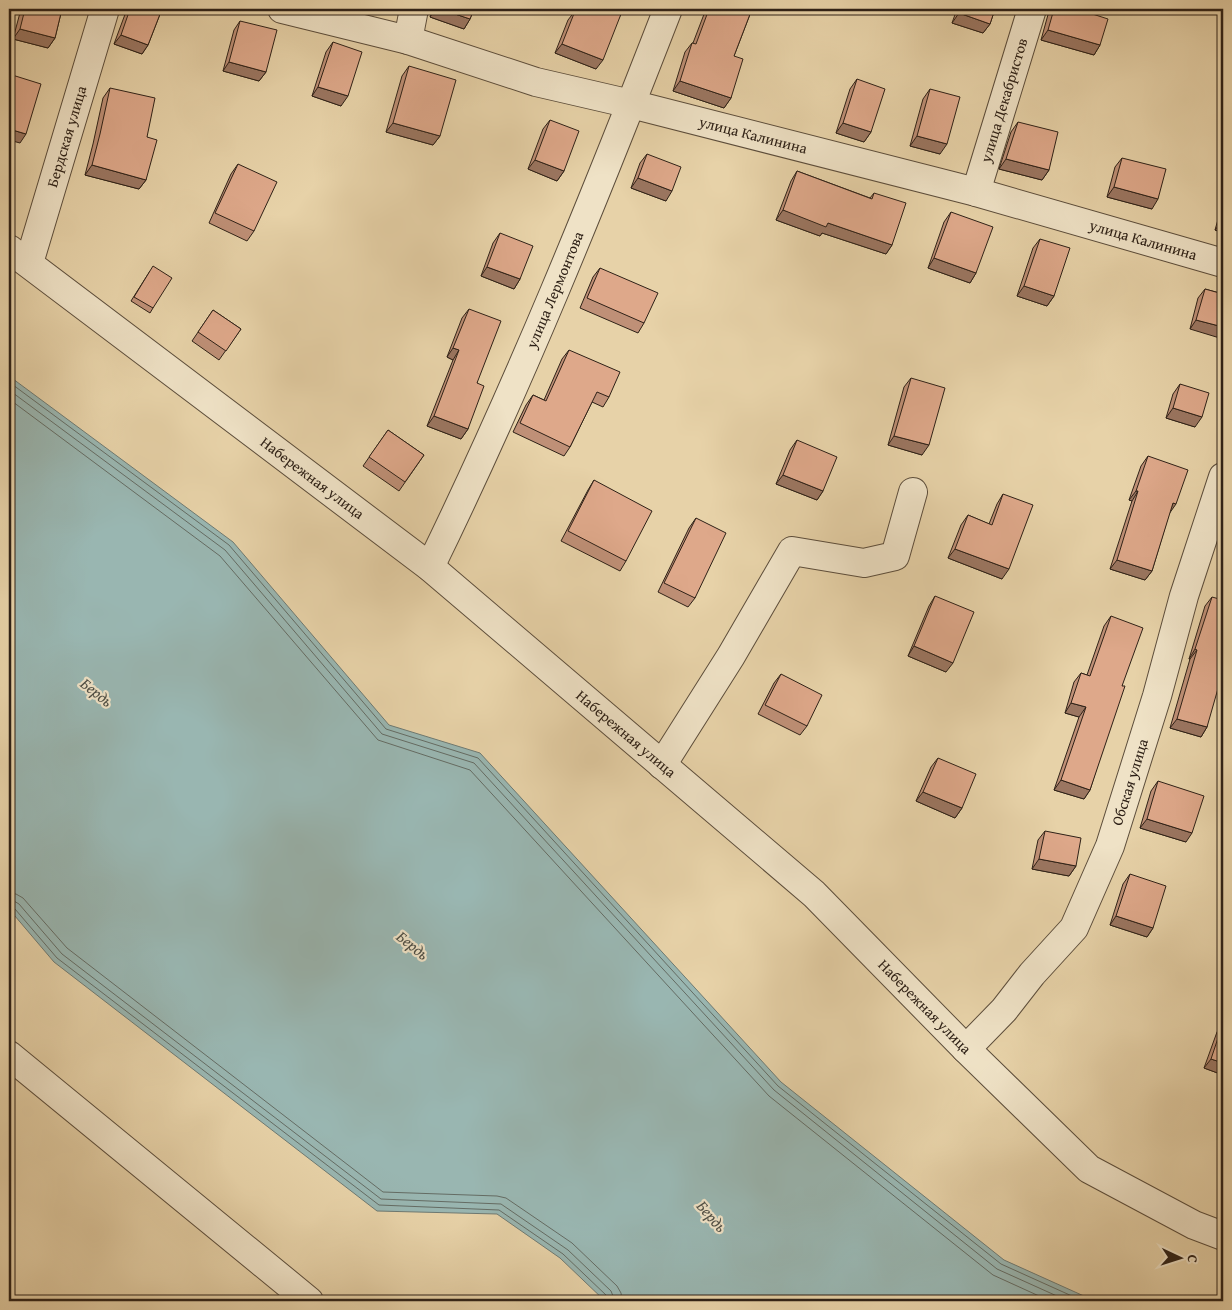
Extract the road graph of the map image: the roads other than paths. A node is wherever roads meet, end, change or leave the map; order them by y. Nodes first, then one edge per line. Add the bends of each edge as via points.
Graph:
1 (105, 9) edge
2 (282, 9) edge
3 (414, 9) edge
4 (668, 9) edge
5 (1032, 9) edge
6 (408, 40) junction
7 (631, 104) junction
8 (976, 192) junction
9 (19, 256) edge
10 (1223, 263) edge
11 (1223, 477) edge
12 (913, 492) dead end
13 (430, 567) junction
14 (662, 765) junction
15 (966, 1049) junction
16 (9, 1055) edge
17 (1223, 1236) edge
18 (309, 1301) edge

1 - 9 street, Бердская улица
2 - 6 street, улица Калинина
3 - 6 street
4 - 7 street, улица Лермонтова
5 - 8 street, улица Декабристов
6 - 7 street, улица Калинина via 536,82
7 - 8 street, улица Калинина
7 - 13 street, улица Лермонтова via 540,326
8 - 10 street, улица Калинина
9 - 13 street, Набережная улица
11 - 15 street, Обская улица via 1110,846 1074,928
12 - 14 street via 895,556 864,564 792,551 732,656
13 - 14 street, Набережная улица
14 - 15 street, Набережная улица via 814,894
15 - 17 street, Набережная улица via 1089,1169 1194,1225
16 - 18 street

